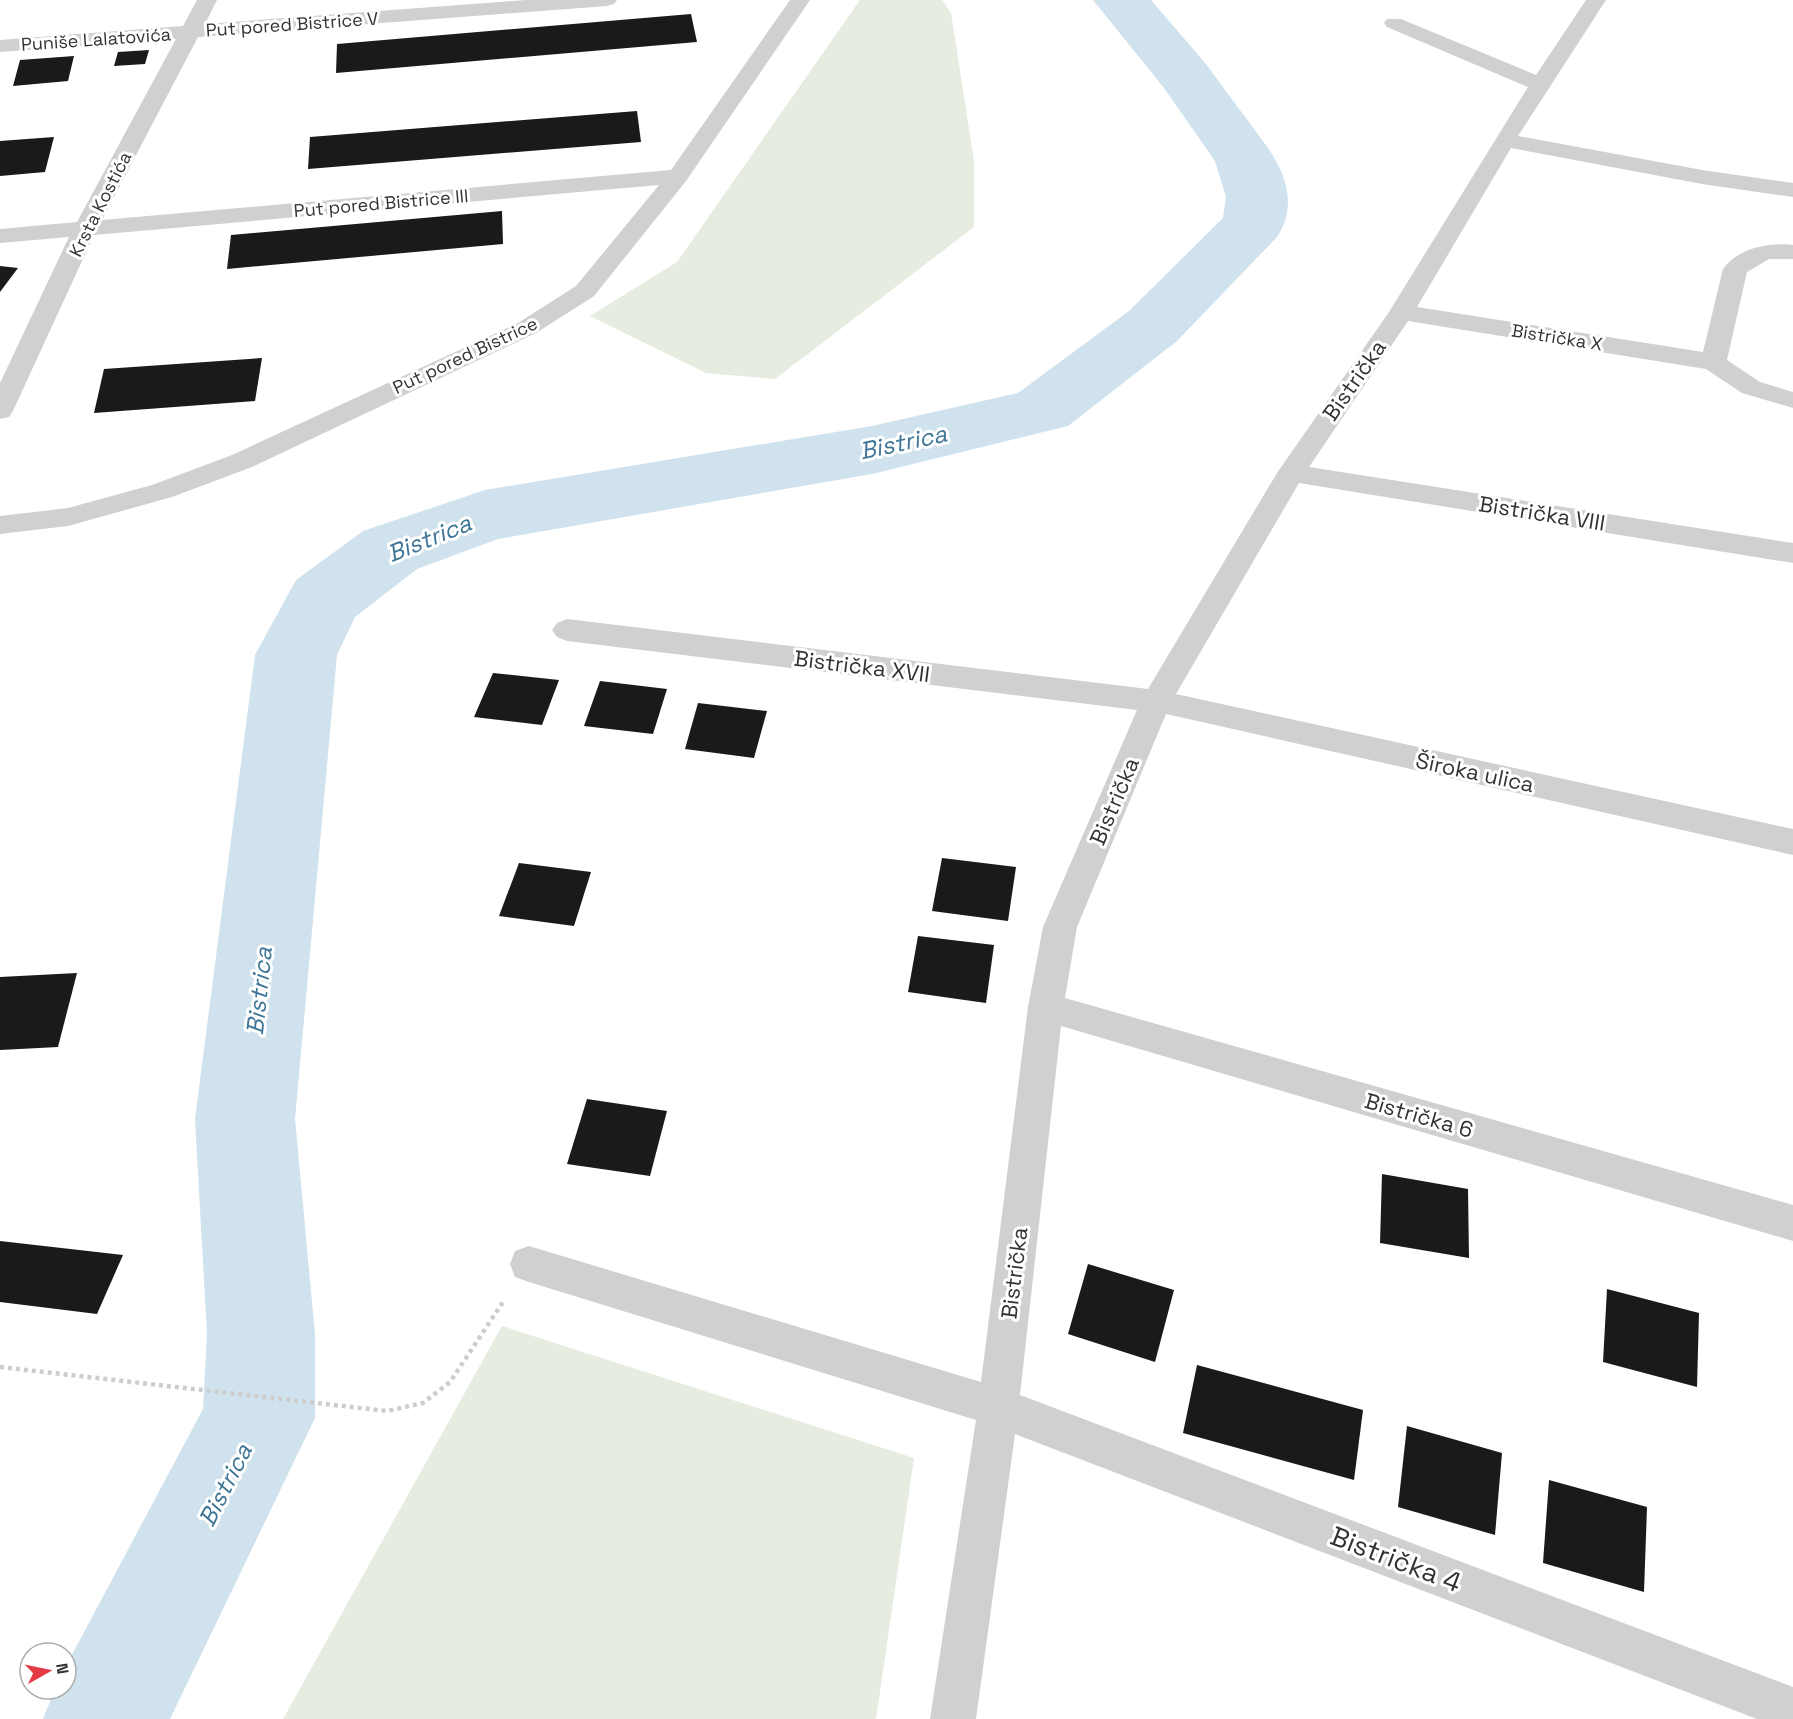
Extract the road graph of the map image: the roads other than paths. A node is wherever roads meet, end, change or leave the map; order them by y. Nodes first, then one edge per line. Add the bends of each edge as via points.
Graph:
1 (207, 0) edge
2 (607, 0) edge
3 (800, 0) edge
4 (1594, 0) edge
5 (1394, 23) dead end
6 (192, 32) junction
7 (0, 46) edge
8 (1540, 84) junction
9 (1504, 140) junction
10 (678, 176) junction
11 (1793, 190) edge
12 (85, 229) junction
13 (0, 236) edge
14 (1793, 252) edge
15 (1401, 312) junction
16 (1714, 363) junction
17 (1793, 400) edge
18 (0, 411) edge
19 (1290, 473) junction
20 (0, 525) edge
21 (1793, 553) edge
22 (567, 630) dead end
23 (1156, 701) junction
24 (1793, 842) edge
25 (1046, 1007) junction
26 (1793, 1223) edge
27 (529, 1263) road end
28 (998, 1407) junction
29 (1793, 1710) edge
30 (953, 1719) edge

1 - 6 street, Krsta Kostića
2 - 6 street, Put pored Bistrice V
3 - 10 street, Put pored Bistrice
4 - 8 street, Bistrička
5 - 8 street
6 - 7 street, Puniše Lalatovića
6 - 12 street, Krsta Kostića
8 - 9 street, Bistrička
9 - 11 street
9 - 15 street, Bistrička
10 - 12 street, Put pored Bistrice III
10 - 20 street, Put pored Bistrice via 585,291 527,328 242,461 162,491 68,517
12 - 13 street, Put pored Bistrice III
12 - 18 street, Krsta Kostića
14 - 16 street via 1760,251 1734,269
15 - 16 street, Bistrička X
15 - 19 street, Bistrička
16 - 17 street, Bistrička X via 1733,379 1769,397
19 - 21 street, Bistrička VIII
19 - 23 street, Bistrička
22 - 23 street, Bistrička XVII
23 - 24 street, Široka ulica
23 - 25 street, Bistrička via 1060,927
25 - 26 street, Bistrička 6
25 - 28 street, Bistrička
27 - 28 street, Bistrička 4
28 - 29 street, Bistrička 4
28 - 30 street, Bistrička

